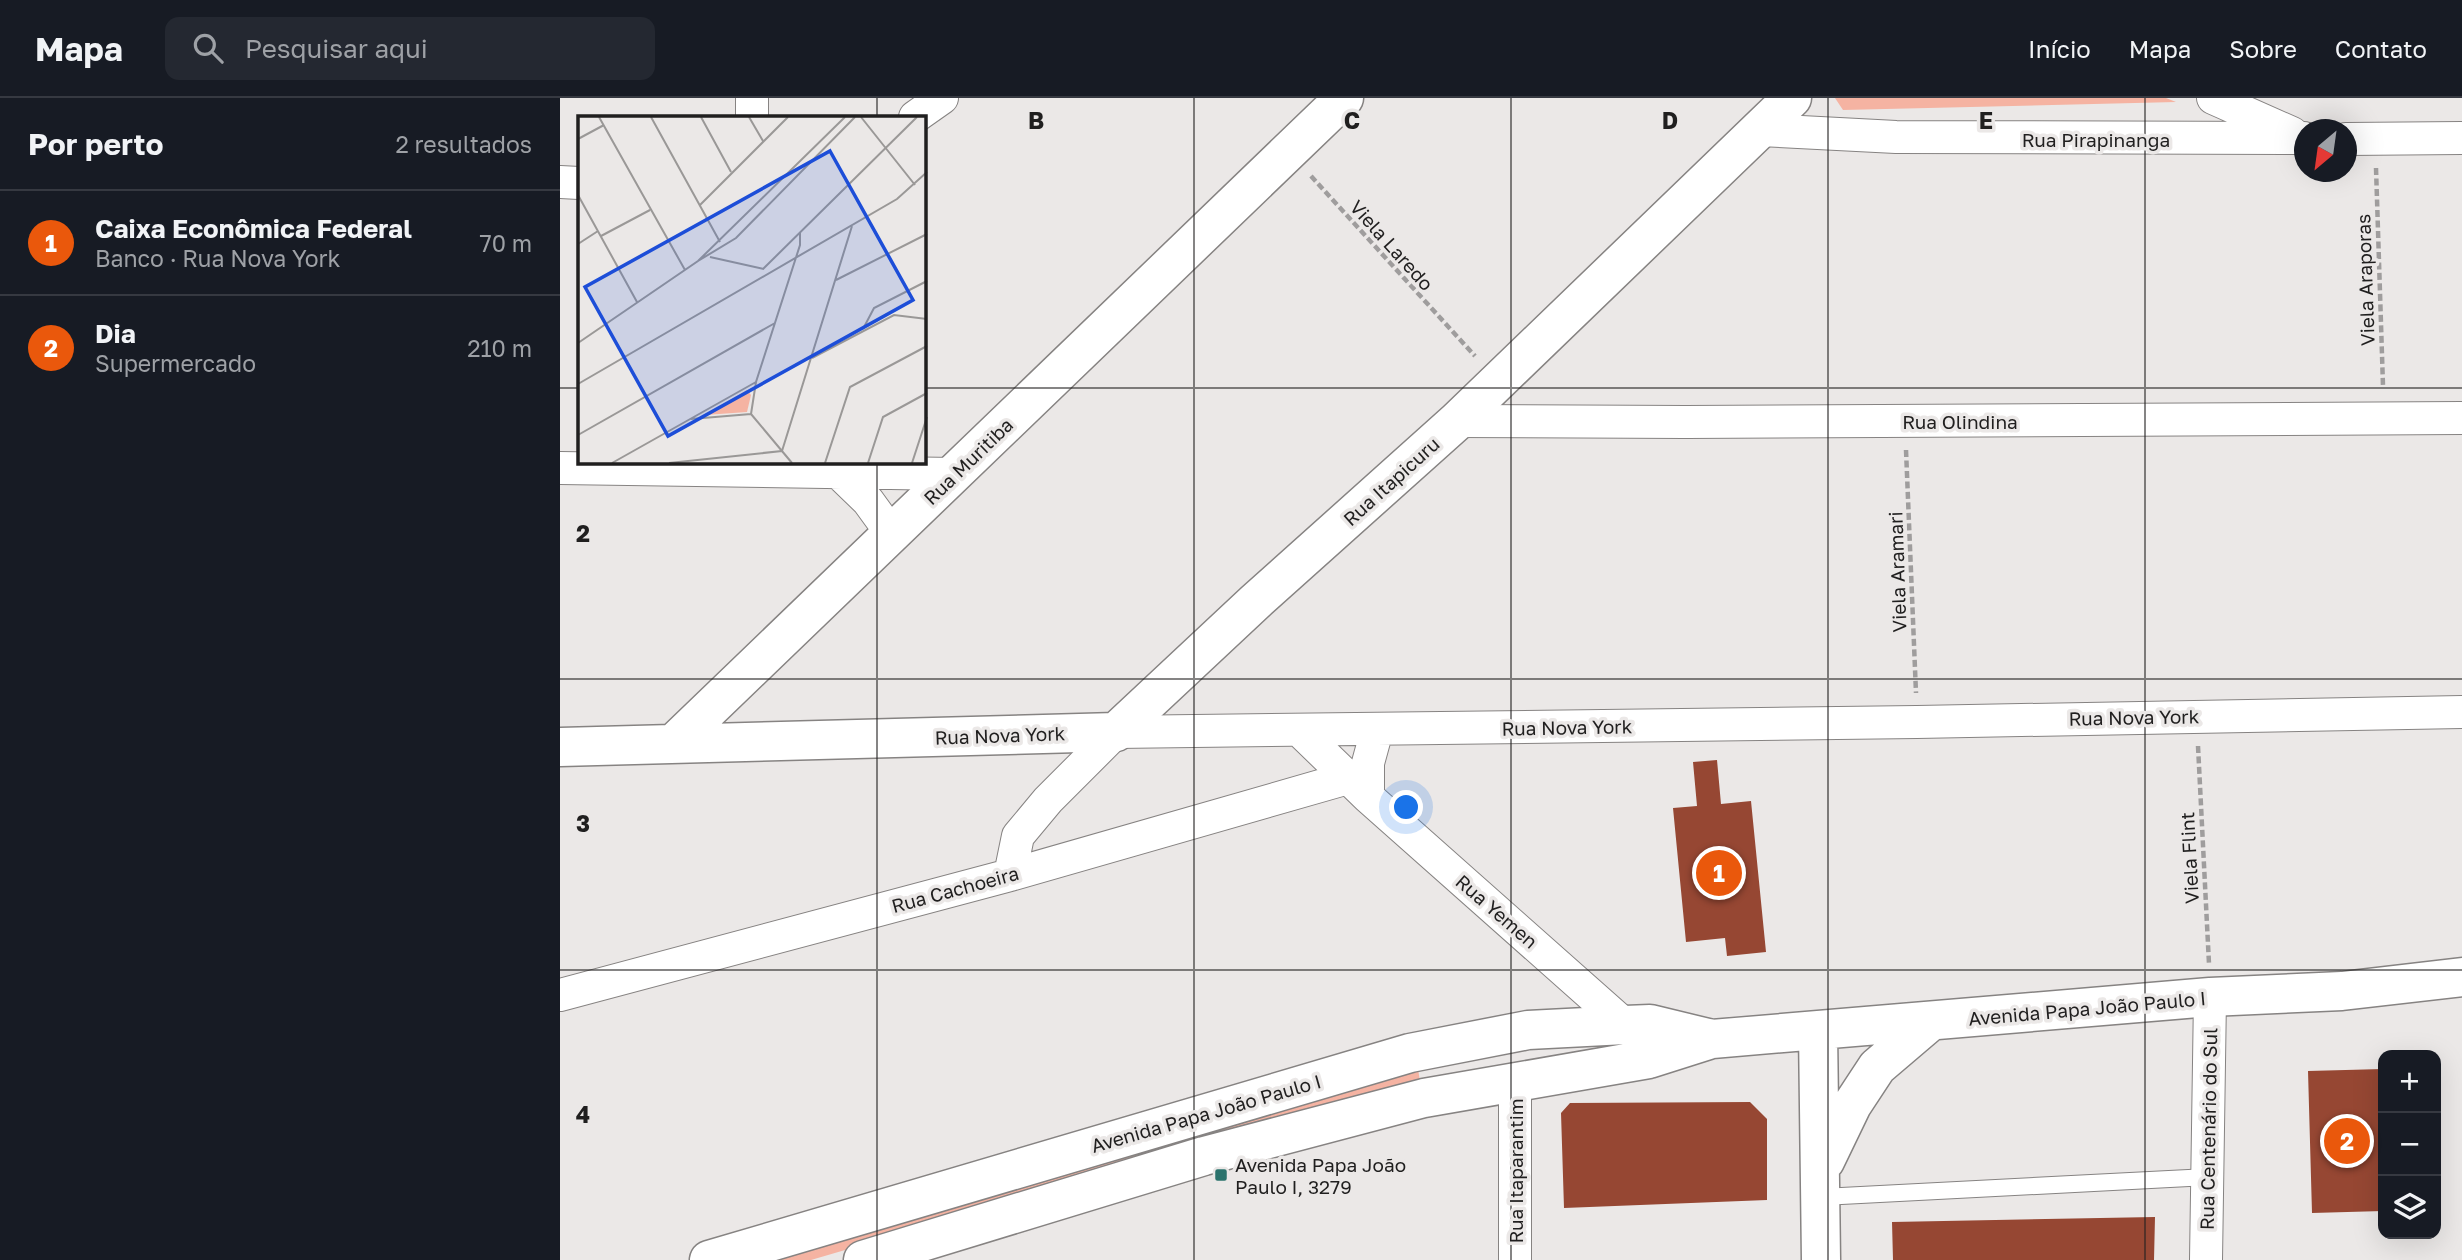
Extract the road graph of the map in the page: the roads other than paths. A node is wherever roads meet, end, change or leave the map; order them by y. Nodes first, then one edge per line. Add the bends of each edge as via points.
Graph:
1 (752, 98) edge
2 (942, 98) edge
3 (1344, 98) edge
4 (1792, 98) edge
5 (2213, 98) edge
6 (752, 116) edge
7 (916, 116) edge
8 (1761, 130) junction
9 (2294, 134) edge
10 (2294, 138) edge
11 (2462, 138) edge
12 (2361, 140) edge
13 (560, 183) edge
14 (578, 183) edge
15 (2462, 418) edge
16 (1457, 421) junction
17 (560, 468) edge
18 (838, 472) junction
19 (954, 474) junction
20 (892, 534) junction
21 (736, 682) junction
22 (2462, 712) edge
23 (1377, 730) junction
24 (1300, 731) junction
25 (1116, 732) junction
26 (785, 741) junction
27 (673, 744) junction
28 (560, 747) edge
29 (1358, 788) junction
30 (1010, 875) junction
31 (2462, 977) edge
32 (560, 995) edge
33 (2210, 997) junction
34 (1931, 1021) junction
35 (1625, 1025) junction
36 (1818, 1030) junction
37 (1712, 1038) junction
38 (1515, 1082) junction
39 (2208, 1177) junction
40 (1821, 1183) junction
41 (709, 1260) edge
42 (863, 1260) edge
43 (1515, 1260) edge
44 (1821, 1260) edge
45 (2206, 1260) edge

1 - 6 street
2 - 7 street
3 - 19 main road, Rua Muritiba
4 - 8 main road, Rua Itapicuru
5 - 9 street
8 - 10 street, Rua Pirapinanga via 1896,137
8 - 16 main road, Rua Itapicuru
11 - 12 street
13 - 14 street
15 - 16 street, Rua Olindina
16 - 25 main road, Rua Itapicuru
17 - 18 street
18 - 19 street
18 - 20 street via 868,500
19 - 20 main road, Rua Muritiba
20 - 21 main road, Rua Muritiba
21 - 26 main road via 746,707 761,726
21 - 27 main road, Rua Muritiba
22 - 23 street, Rua Nova York
23 - 24 street, Rua Nova York
23 - 29 street
24 - 25 street, Rua Nova York
24 - 29 street, Rua Yemen
25 - 26 main road, Rua Nova York
25 - 30 street, Rua Itapicuru via 1018,836
26 - 27 main road, Rua Nova York
27 - 28 main road
29 - 30 street, Rua Cachoeira
29 - 35 street, Rua Yemen
30 - 32 street, Rua Cachoeira
31 - 33 main road, Avenida Papa João Paulo I via 2342,991
33 - 34 main road, Avenida Papa João Paulo I
33 - 39 street, Rua Centenário do Sul
34 - 36 main road, Avenida Papa João Paulo I
34 - 40 main road via 1877,1067 1852,1105
35 - 37 main road, Avenida Papa João Paulo I via 1650,1024
35 - 41 main road, Avenida Papa João Paulo I via 1528,1030 1410,1053
36 - 37 main road, Avenida Papa João Paulo I
36 - 40 main road
37 - 38 main road, Avenida Papa João Paulo I via 1649,1059
38 - 42 main road, Avenida Papa João Paulo I via 1424,1098 1204,1156
38 - 43 street, Rua Itaparantim
39 - 40 lane
39 - 45 street, Rua Centenário do Sul
40 - 44 main road

